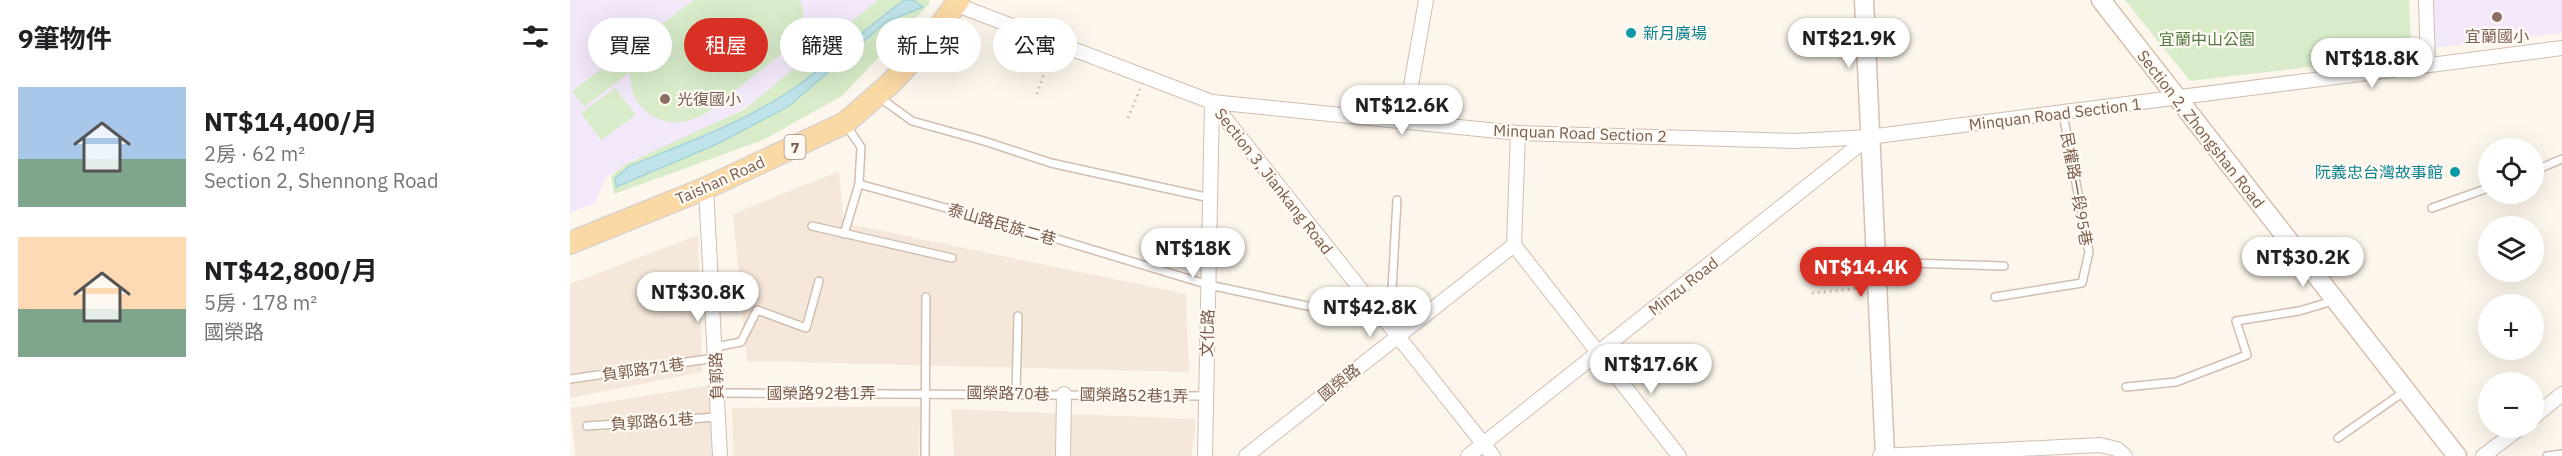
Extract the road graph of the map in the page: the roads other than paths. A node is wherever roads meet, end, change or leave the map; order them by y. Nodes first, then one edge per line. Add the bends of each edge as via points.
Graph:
1 (1426, 0) edge
2 (1864, 0) edge
3 (2101, 0) edge
4 (2426, 0) edge
5 (956, 2) edge
6 (2562, 48) edge
7 (2428, 65) junction
8 (877, 96) junction
9 (2177, 98) junction
10 (1212, 102) junction
11 (2064, 114) junction
12 (1405, 120) junction
13 (845, 123) junction
14 (1518, 133) junction
15 (1869, 138) junction
16 (2562, 159) edge
17 (2544, 167) edge
18 (859, 184) junction
19 (706, 188) junction
20 (2478, 192) edge
21 (1210, 198) junction
22 (1397, 200) dead end
23 (2432, 208) dead end
24 (812, 226) dead end
25 (844, 234) junction
26 (570, 243) edge
27 (1514, 245) junction
28 (952, 258) dead end
29 (1878, 262) junction
30 (2004, 266) dead end
31 (819, 281) dead end
32 (1209, 285) junction
33 (926, 297) dead end
34 (1995, 297) dead end
35 (2336, 300) junction
36 (1018, 316) dead end
37 (1387, 323) junction
38 (1397, 336) junction
39 (715, 353) junction
40 (1598, 353) junction
41 (570, 379) edge
42 (2126, 387) dead end
43 (2406, 390) junction
44 (717, 393) junction
45 (926, 393) junction
46 (1016, 394) junction
47 (1064, 394) junction
48 (2562, 394) edge
49 (1205, 396) junction
50 (2544, 409) edge
51 (717, 417) junction
52 (587, 426) dead end
53 (2338, 438) dead end
54 (2507, 438) edge
55 (1483, 444) junction
56 (2562, 454) edge
57 (720, 456) edge
58 (925, 456) edge
59 (1063, 456) edge
60 (1205, 456) edge
61 (1246, 456) edge
62 (1468, 456) edge
63 (1492, 456) edge
64 (1679, 456) edge
65 (1880, 456) edge
66 (1885, 456) edge
67 (2125, 456) edge
68 (2457, 456) edge
69 (2483, 456) edge
70 (2547, 456) edge

1 - 12 street
2 - 15 street
3 - 9 street, Section 2, Zhongshan Road
4 - 7 street
5 - 8 main road, Taishan Road / 7 via 926,45
5 - 10 street, Minquan Road Section 2
6 - 7 street, Minquan Road Section 1
7 - 9 street, Minquan Road Section 1
8 - 13 main road, Taishan Road / 7
8 - 21 lane via 912,121 1051,163
9 - 11 street, Minquan Road Section 1
9 - 35 street, Section 2, Zhongshan Road
10 - 12 street, Minquan Road Section 2
10 - 21 street, 文化路
10 - 37 street, Section 3, Jiankang Road
11 - 15 street, Minquan Road Section 1
11 - 34 lane, 民權路一段95巷 via 2089,252 2082,283
12 - 14 street, Minquan Road Section 2
13 - 18 lane via 861,147
13 - 19 main road, Taishan Road / 7
14 - 15 street, Minquan Road Section 2 via 1795,141
14 - 27 street
15 - 29 street
15 - 40 street, Minzu Road
16 - 17 lane
18 - 25 lane
18 - 32 lane, 泰山路民族二巷
19 - 26 main road, Taishan Road / 7
19 - 39 street, 負郭路
20 - 23 lane
21 - 32 street, 文化路
22 - 37 lane
24 - 25 lane
25 - 28 lane
27 - 38 street, 國榮路
27 - 40 street
29 - 30 lane
29 - 66 street
31 - 39 lane, 負郭路71巷 via 806,328 757,310 741,342
32 - 37 lane, 泰山路民族二巷
32 - 49 street, 文化路
33 - 45 lane
35 - 42 lane via 2299,311 2236,321 2247,355 2176,382
35 - 43 street, Section 2, Zhongshan Road
36 - 46 lane
37 - 38 street, Section 3, Jiankang Road
38 - 55 street, Section 3, Jiankang Road
38 - 61 street, 國榮路
39 - 41 lane, 負郭路71巷
39 - 44 street, 負郭路
40 - 55 street, Minzu Road
40 - 64 street
43 - 53 lane
43 - 68 street, Section 2, Zhongshan Road
44 - 45 lane, 國榮路92巷1弄
44 - 51 street, 負郭路
45 - 46 lane, 國榮路70巷
45 - 58 lane
46 - 47 lane, 國榮路70巷
47 - 49 lane, 國榮路52巷1弄
47 - 59 street, 國榮路70巷
48 - 50 street
49 - 60 street, 文化路
51 - 52 lane, 負郭路61巷
51 - 57 street, 負郭路
54 - 69 street
55 - 62 street, Minzu Road
55 - 63 street, Section 3, Jiankang Road
56 - 70 lane
65 - 66 street
66 - 67 street via 2100,445

